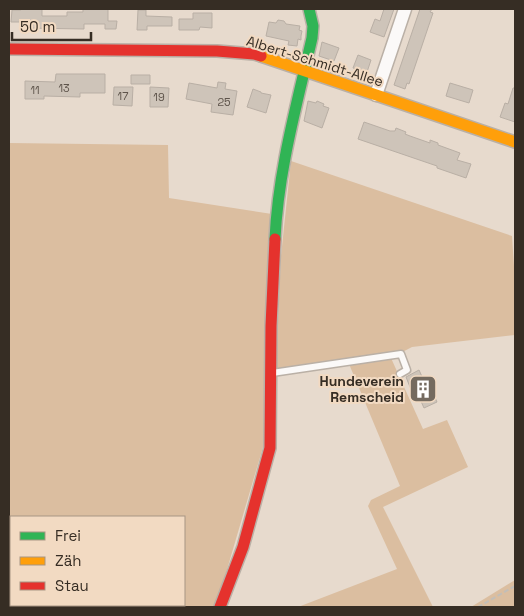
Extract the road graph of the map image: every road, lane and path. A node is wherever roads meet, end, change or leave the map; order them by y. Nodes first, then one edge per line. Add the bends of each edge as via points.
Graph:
1 (309, 9) edge
2 (405, 9) edge
3 (9, 49) edge
4 (304, 72) junction
5 (376, 95) junction
6 (515, 142) edge
7 (271, 373) junction
8 (400, 374) dead end
9 (515, 586) edge
10 (220, 607) edge
11 (478, 607) edge

1 - 4 street via 313,26
2 - 5 street
3 - 4 street, Albert-Schmidt-Allee via 238,52 254,54
4 - 5 street, Albert-Schmidt-Allee
4 - 7 street via 284,155 276,215
5 - 6 street, Albert-Schmidt-Allee
7 - 8 lane via 401,354 407,370
7 - 10 street via 270,448 243,547
9 - 11 path

